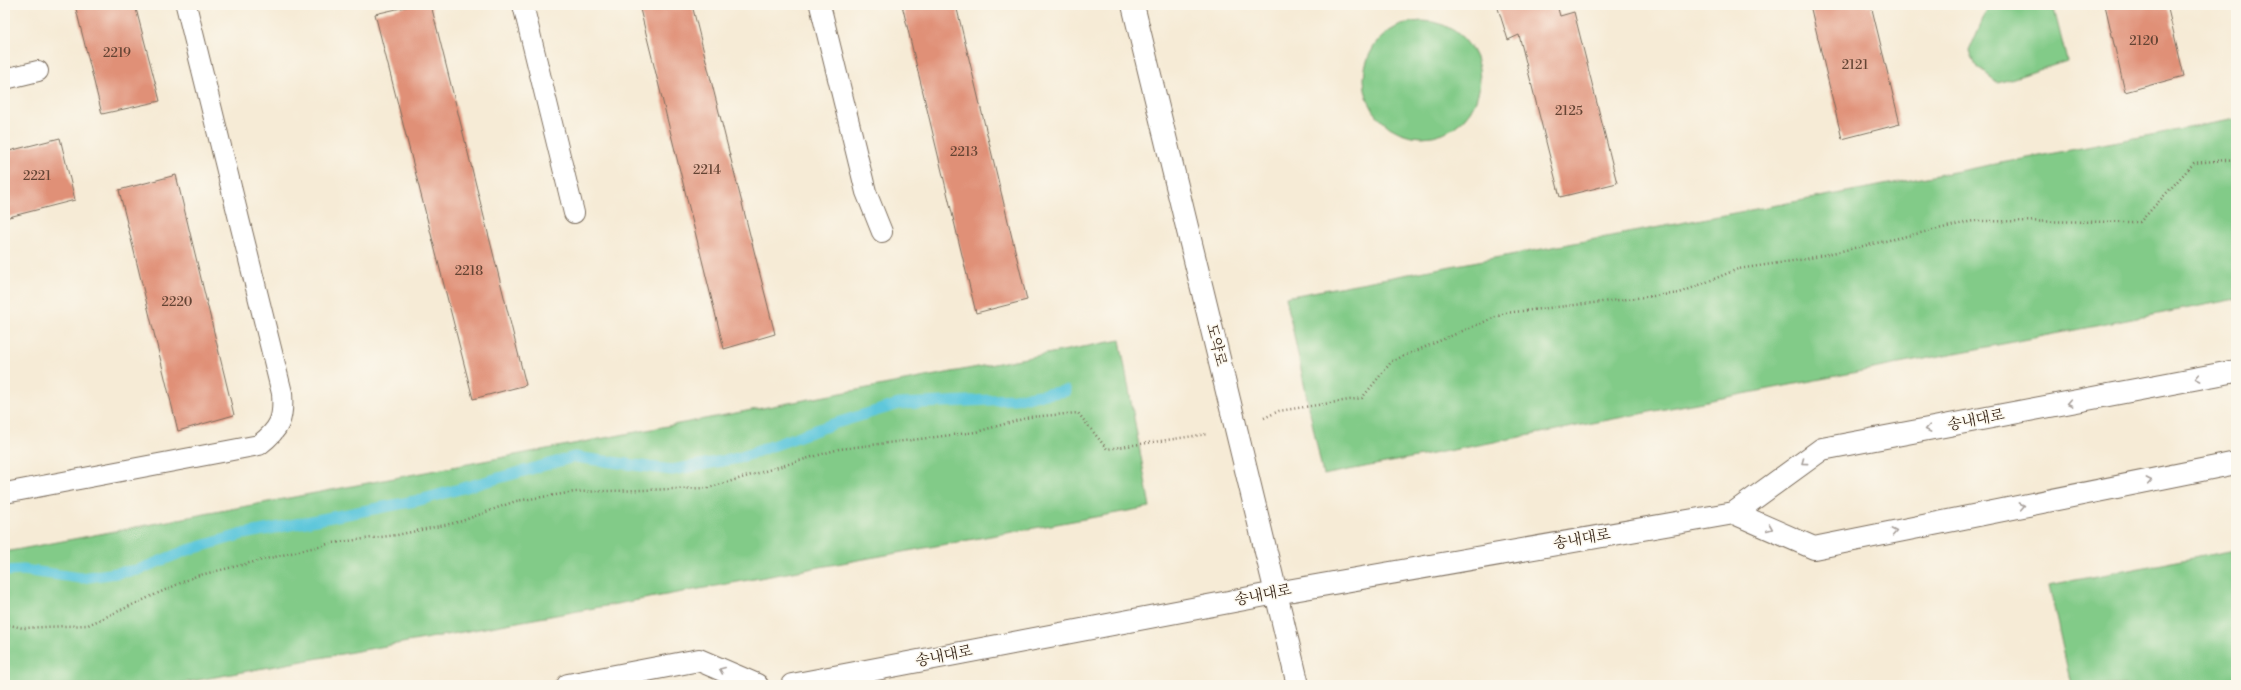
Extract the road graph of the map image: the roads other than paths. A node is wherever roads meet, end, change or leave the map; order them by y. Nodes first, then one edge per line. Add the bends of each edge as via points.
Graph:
1 (186, 5) edge
2 (524, 5) edge
3 (820, 5) edge
4 (1133, 5) edge
5 (38, 71) dead end
6 (5, 79) edge
7 (574, 213) dead end
8 (882, 232) dead end
9 (2236, 371) edge
10 (2236, 463) edge
11 (5, 493) edge
12 (1734, 513) junction
13 (1276, 593) junction
14 (568, 685) edge
15 (757, 685) edge
16 (792, 685) edge
17 (1298, 685) edge

1 - 11 lane via 282,393 283,414 274,434 259,445
2 - 7 lane
3 - 8 lane via 866,192
4 - 13 street, 도약로
5 - 6 lane
9 -> 12 street, 송내대로 via 1822,450
12 -> 10 street via 1814,548
12 - 13 street, 송내대로
13 - 16 street, 송내대로
13 - 17 street, 도약로
15 -> 14 street via 699,660

